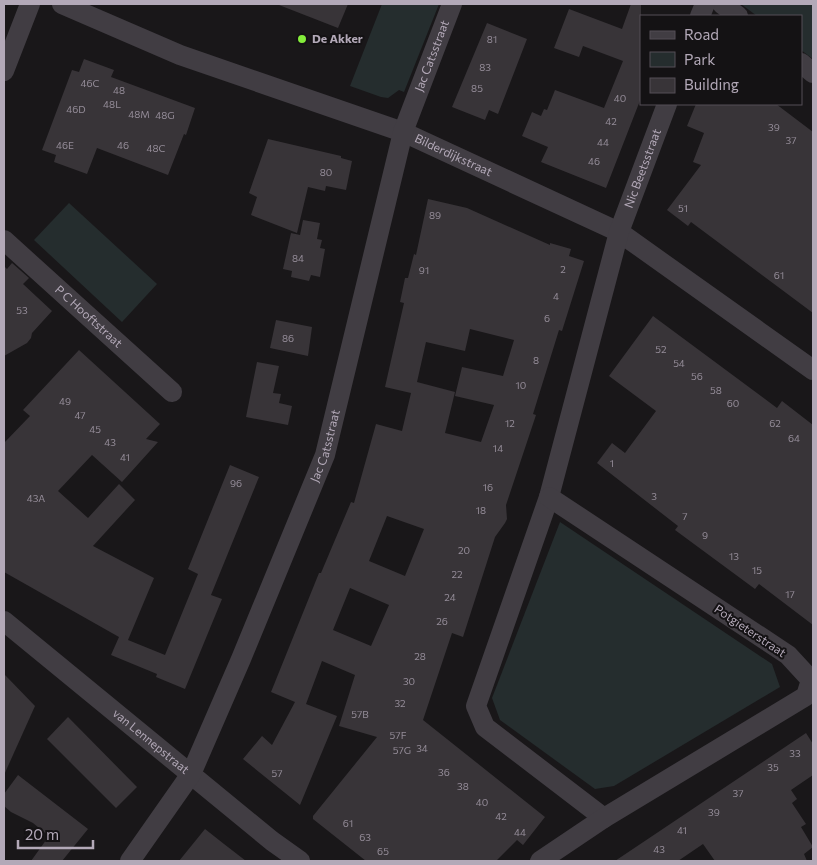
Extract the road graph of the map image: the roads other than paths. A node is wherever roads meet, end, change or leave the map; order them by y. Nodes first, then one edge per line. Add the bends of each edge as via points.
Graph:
1 (30, 4) edge
2 (62, 4) edge
3 (452, 4) edge
4 (722, 4) edge
5 (737, 15) edge
6 (802, 65) edge
7 (4, 70) edge
8 (813, 73) edge
9 (667, 105) edge
10 (403, 132) junction
11 (619, 232) junction
12 (4, 240) edge
13 (813, 370) edge
14 (172, 392) dead end
15 (549, 497) junction
16 (4, 621) edge
17 (192, 774) junction
18 (604, 818) junction
19 (130, 861) edge
20 (300, 861) edge
21 (540, 861) edge

1 - 7 street
2 - 10 street, Bilderdijkstraat via 180,56
3 - 10 street, Jac Catsstraat
4 - 5 street
6 - 8 street
9 - 11 street, Nic Beetsstraat
10 - 11 street, Bilderdijkstraat
10 - 17 street, Jac Catsstraat via 324,455
11 - 13 street, Bilderdijkstraat
11 - 15 street
12 - 14 street, P C Hooftstraat
15 - 18 street via 476,706 485,727
15 - 18 street, Potgieterstraat via 788,656 811,680 806,696
16 - 17 street, van Lennepstraat
17 - 19 street, Jac Catsstraat
17 - 20 street, van Lennepstraat
18 - 21 street, Potgieterstraat

